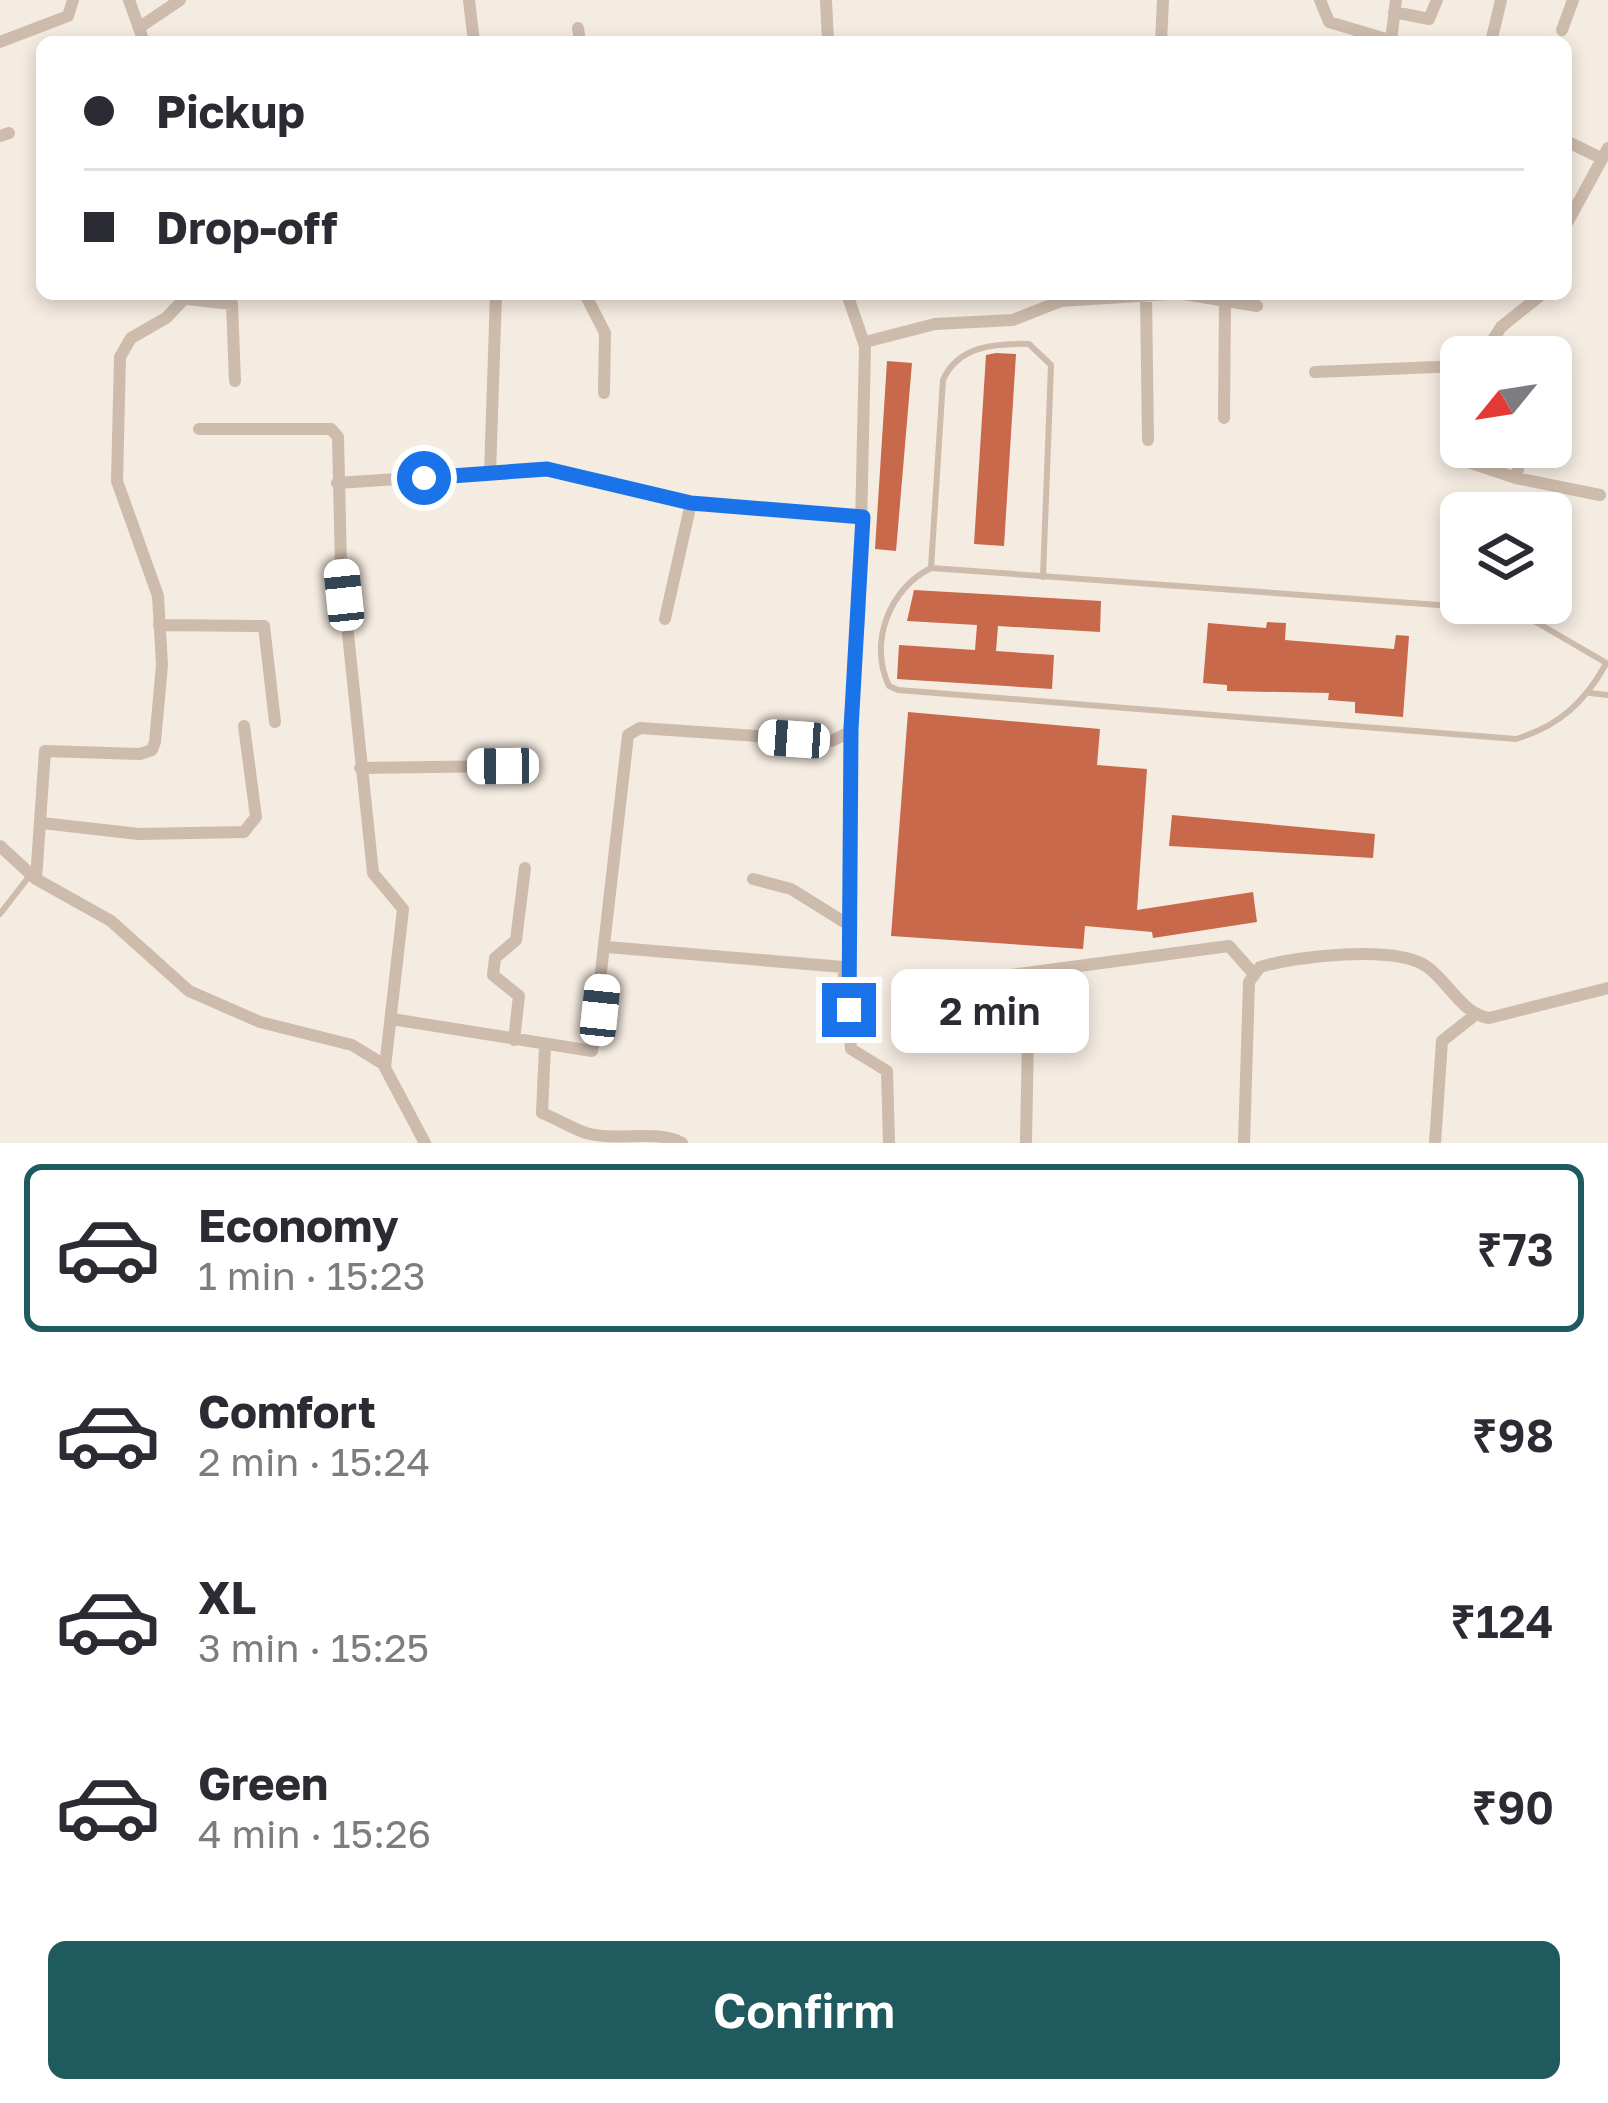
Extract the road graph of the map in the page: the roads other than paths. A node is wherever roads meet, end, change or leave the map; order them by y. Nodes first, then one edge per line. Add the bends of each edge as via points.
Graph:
1 (73, 0) edge
2 (129, 0) edge
3 (180, 0) edge
4 (469, 0) edge
5 (826, 0) edge
6 (1162, 0) edge
7 (1320, 0) edge
8 (1437, 0) edge
9 (1501, 0) edge
10 (1573, 0) edge
11 (1395, 6) edge
12 (140, 27) junction
13 (1562, 30) dead end
14 (142, 36) edge
15 (473, 36) edge
16 (828, 36) edge
17 (1162, 36) edge
18 (1376, 36) edge
19 (1393, 36) edge
20 (1492, 36) edge
21 (0, 42) edge
22 (1572, 144) edge
23 (1604, 153) edge
24 (1572, 197) edge
25 (184, 300) edge
26 (207, 300) edge
27 (496, 300) edge
28 (589, 300) edge
29 (849, 300) edge
30 (1078, 300) edge
31 (1146, 300) edge
32 (1225, 300) joint
33 (1535, 300) edge
34 (1257, 306) dead end
35 (1496, 336) edge
36 (865, 342) junction
37 (1440, 367) edge
38 (1315, 372) dead end
39 (235, 381) dead end
40 (604, 393) dead end
41 (1224, 418) dead end
42 (199, 429) dead end
43 (1148, 440) dead end
44 (1486, 468) edge
45 (1518, 468) edge
46 (490, 474) junction
47 (1516, 478) junction
48 (337, 483) junction
49 (1600, 495) dead end
50 (691, 503) junction
51 (863, 517) junction
52 (932, 568) junction
53 (1043, 578) junction
54 (665, 619) dead end
55 (159, 625) junction
56 (1607, 664) edge
57 (1590, 693) junction
58 (1608, 695) edge
59 (275, 722) dead end
60 (244, 725) dead end
61 (851, 729) junction
62 (503, 766) dead end
63 (360, 768) junction
64 (42, 823) junction
65 (0, 846) edge
66 (525, 868) dead end
67 (33, 876) junction
68 (753, 879) dead end
69 (0, 914) edge
70 (849, 925) junction
71 (607, 947) junction
72 (1252, 973) junction
73 (848, 974) junction
74 (996, 977) dead end
75 (1608, 988) edge
76 (1474, 1015) junction
77 (392, 1019) junction
78 (1028, 1036) dead end
79 (514, 1040) junction
80 (545, 1046) junction
81 (385, 1067) junction
82 (425, 1143) edge
83 (682, 1143) edge
84 (889, 1143) edge
85 (1026, 1143) edge
86 (1244, 1143) edge
87 (1435, 1143) edge

1 - 21 street via 68,16
2 - 12 street
3 - 12 street
4 - 15 street
5 - 16 street
6 - 17 street
7 - 18 street via 1329,22
8 - 11 street via 1430,19
9 - 20 street
10 - 13 street
11 - 19 street
12 - 14 street
22 - 23 street
23 - 24 street
25 - 55 street via 131,338 120,357 117,481 151,567
26 - 39 street via 232,304
27 - 46 street
28 - 40 street via 603,324
29 - 36 street
30 - 36 street via 1013,320 935,324
31 - 43 street
32 - 34 street
32 - 41 street
33 - 35 street
36 - 51 street
37 - 38 street
42 - 48 street via 331,429 338,436
44 - 47 street
45 - 47 street
46 - 48 street
46 - 50 street via 547,469
47 - 49 street
48 - 63 street
50 - 51 street
50 - 54 street
51 - 61 street
52 - 53 lane
52 - 53 lane via 949,366 979,349 1029,344 1051,365
52 - 57 lane via 897,590 888,610 885,678 898,690 1516,739 1566,716
53 - 56 lane via 1494,609 1536,622
55 - 59 street via 264,626
55 - 64 street via 152,750 45,751
56 - 57 lane
57 - 58 lane
60 - 64 street via 256,817 244,832 139,834
61 - 70 street
61 - 71 street via 832,741 632,731
62 - 63 street
63 - 77 street via 374,878 404,909
64 - 67 street
65 - 67 street
66 - 79 street via 516,940 497,955 493,975 519,995
67 - 69 lane
67 - 81 street via 111,921 189,991 260,1022 352,1046
68 - 70 street via 791,889
70 - 73 street
71 - 73 street via 841,965
71 - 80 street via 595,1047 585,1053
72 - 74 street via 1228,946
72 - 76 street via 1315,958 1393,956 1425,966
72 - 86 street
73 - 84 street via 851,1049 888,1075
75 - 76 street
76 - 87 street via 1442,1041
77 - 79 street
77 - 81 street
78 - 85 street
79 - 80 street
80 - 83 street via 542,1113 584,1132
81 - 82 street

